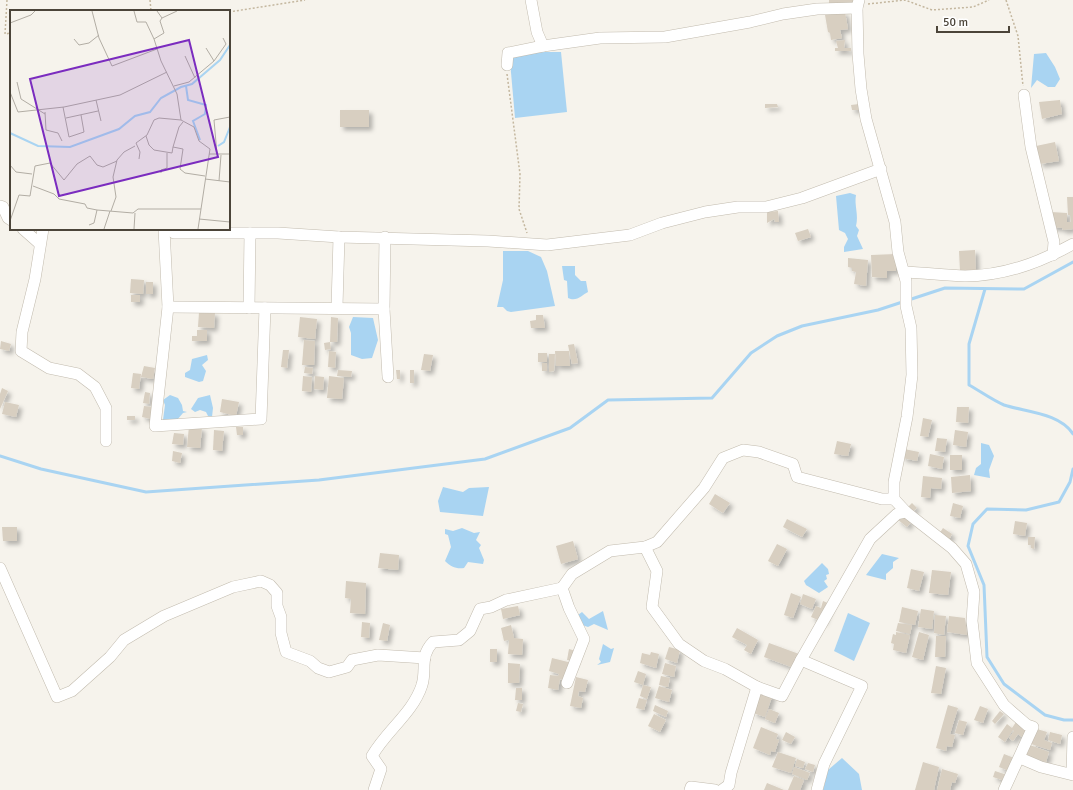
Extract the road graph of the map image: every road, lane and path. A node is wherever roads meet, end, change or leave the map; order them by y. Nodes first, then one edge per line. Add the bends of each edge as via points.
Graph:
1 (7, 0) edge
2 (150, 0) edge
3 (305, 0) edge
4 (531, 0) edge
5 (989, 0) edge
6 (1006, 0) edge
7 (858, 4) edge
8 (151, 10) edge
9 (230, 12) edge
10 (10, 33) edge
11 (543, 46) junction
12 (507, 65) joint
13 (1024, 95) joint
14 (881, 169) junction
15 (0, 205) edge
16 (10, 219) edge
17 (24, 230) edge
18 (43, 230) edge
19 (164, 230) edge
20 (170, 230) edge
21 (250, 233) junction
22 (339, 237) junction
23 (385, 237) junction
24 (40, 244) junction
25 (1073, 244) edge
26 (533, 245) junction
27 (1053, 256) junction
28 (904, 272) junction
29 (168, 307) junction
30 (337, 307) junction
31 (249, 308) junction
32 (265, 308) junction
33 (384, 309) junction
34 (388, 377) dead end
35 (106, 441) dead end
36 (894, 499) junction
37 (906, 512) junction
38 (645, 547) junction
39 (0, 568) edge
40 (562, 588) junction
41 (425, 658) junction
42 (801, 660) junction
43 (567, 683) dead end
44 (756, 687) junction
45 (1073, 737) edge
46 (1020, 758) junction
47 (1072, 775) edge
48 (374, 790) edge
49 (690, 790) edge
50 (715, 790) edge
51 (722, 790) edge
52 (817, 790) edge
53 (1004, 790) edge

1 - 10 path via 5,34
2 - 8 path
3 - 9 path
4 - 11 street via 537,32
5 - 7 path via 973,7 932,10 905,0
6 - 13 path via 1018,36
7 - 11 street via 783,14 665,37 600,38
7 - 14 street via 861,89 866,119
11 - 12 street via 508,53
12 - 26 path via 520,174 519,209
13 - 27 street via 1031,147 1054,242
14 - 26 street via 802,198 766,207 738,207 705,212 630,235 593,241
14 - 28 street via 895,222 898,252
15 - 16 street via 4,207
17 - 24 street
18 - 24 street
19 - 29 street
20 - 21 street via 174,233
21 - 22 street
21 - 31 street
22 - 23 street
22 - 30 street
23 - 26 street
23 - 33 street
24 - 35 street via 35,279 22,332 21,351 49,368 78,374 95,386 106,408
25 - 27 street
27 - 28 street via 1007,271 967,276
28 - 36 street via 906,306 911,328 912,375 907,417 894,482
29 - 31 street
29 - 32 street via 155,426 261,420
30 - 32 street
30 - 33 street
31 - 32 street
33 - 34 street
36 - 37 street
36 - 38 street via 882,499 797,477 793,464 759,452 743,450 723,458 704,488 658,542
37 - 42 street via 897,514 870,538
37 - 46 street via 952,548 966,564 974,592 972,622 977,663 1004,705 1027,725 1033,727
38 - 40 street via 610,551 572,574
38 - 44 street via 657,571 652,607 679,644
39 - 41 street via 57,697 72,691 124,640 164,616 233,587 261,581 270,585 276,593 286,652 310,661 323,671 339,670 347,667 352,660 378,655
40 - 41 street via 506,600 480,609 470,631 459,640 433,642 425,650
40 - 43 street via 584,639
41 - 48 street via 422,685 413,704 372,756 381,769
42 - 44 street via 782,696
42 - 52 street via 862,686 824,764
44 - 51 street via 731,773 730,785
45 - 47 street
46 - 47 street via 1041,767
46 - 53 street
49 - 50 street via 691,787

